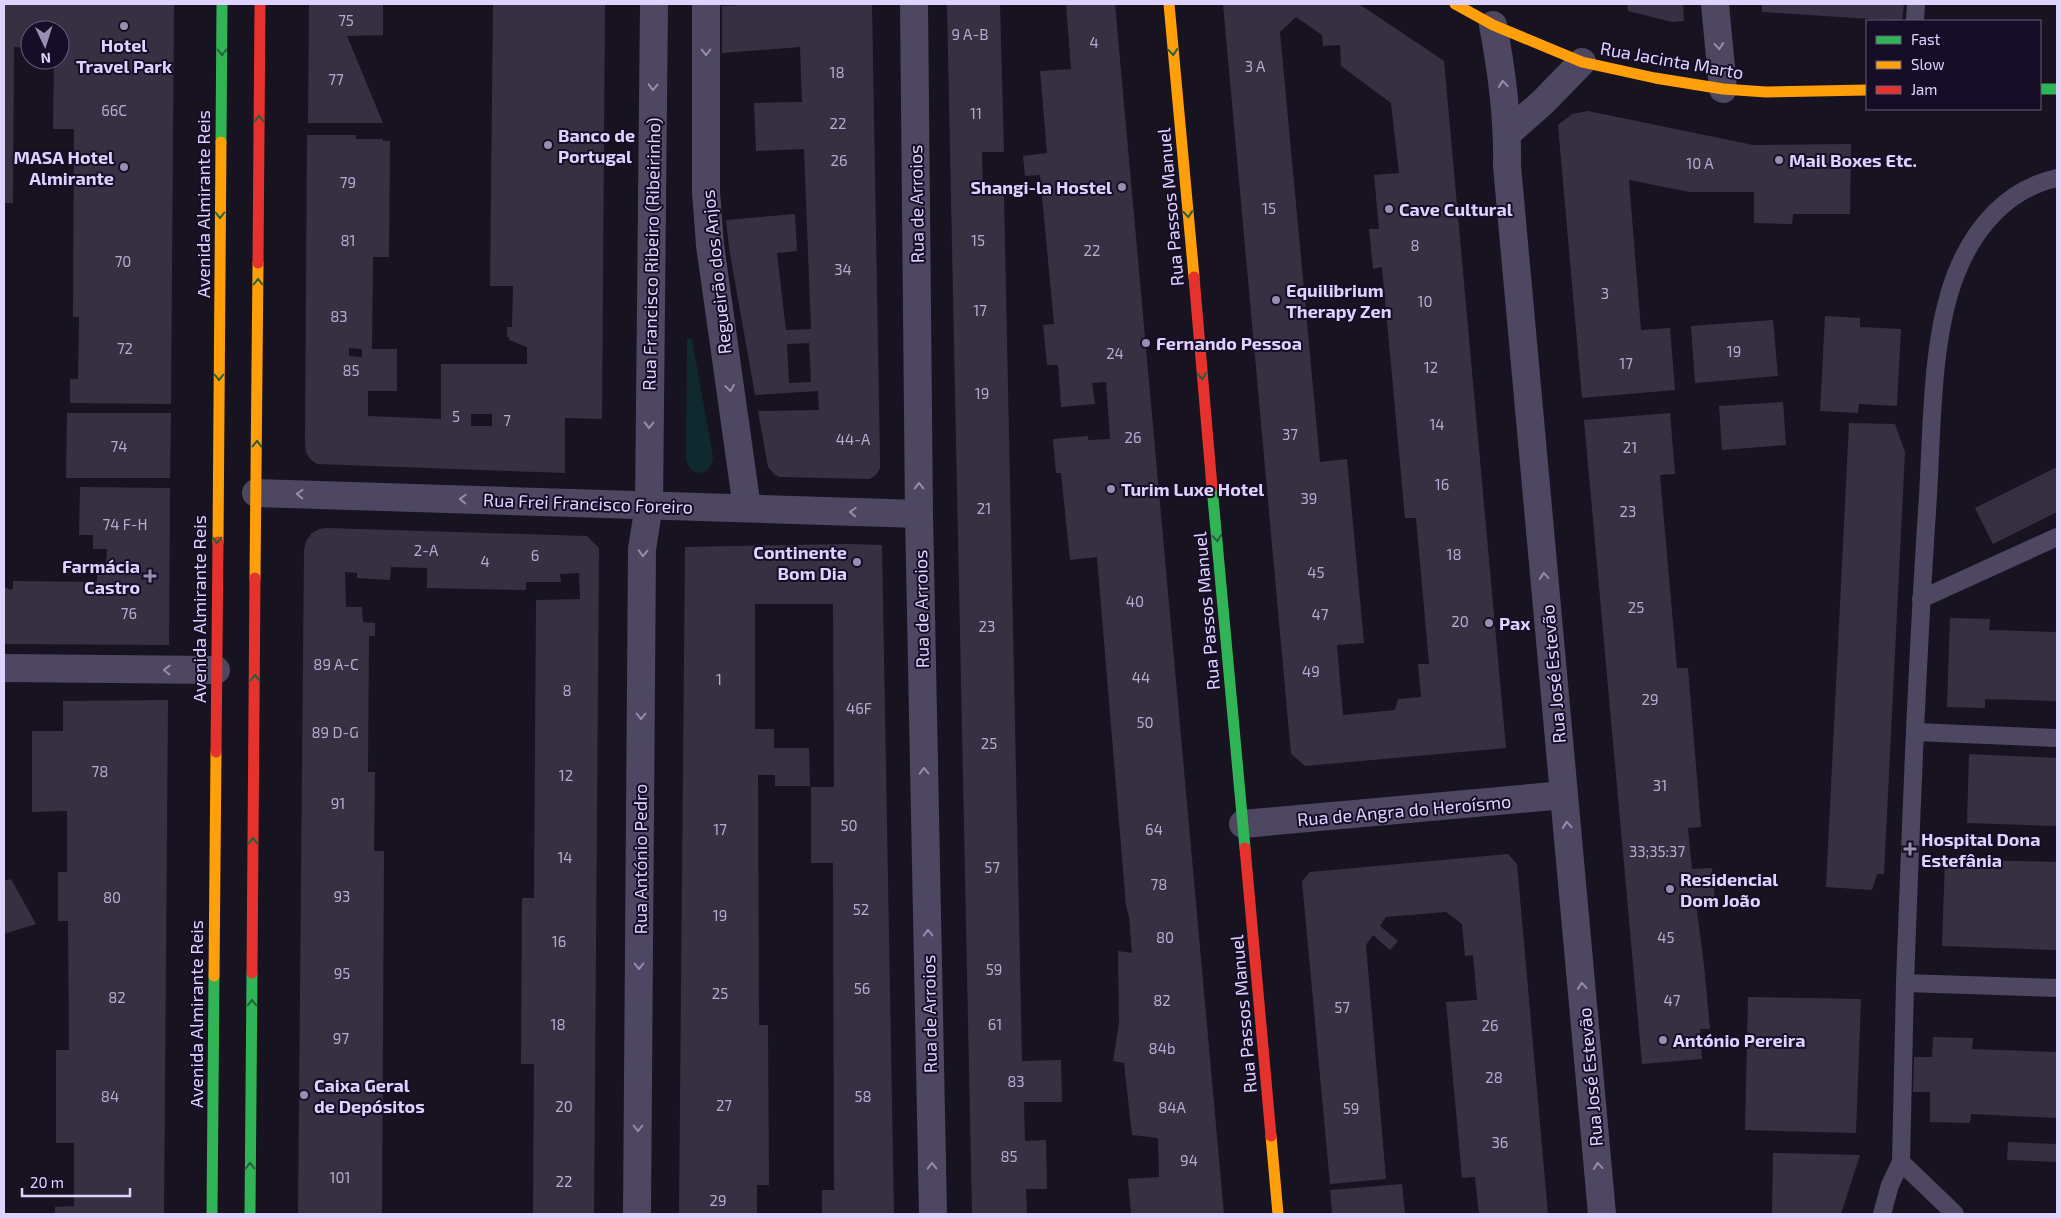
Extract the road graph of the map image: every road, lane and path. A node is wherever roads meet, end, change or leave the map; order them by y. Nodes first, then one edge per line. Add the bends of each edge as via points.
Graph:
1 (222, 4) edge
2 (260, 4) edge
3 (654, 4) edge
4 (706, 4) edge
5 (914, 4) edge
6 (1169, 4) edge
7 (1455, 4) edge
8 (1715, 4) edge
9 (1916, 4) edge
10 (1915, 20) edge
11 (1493, 25) junction
12 (1582, 62) junction
13 (1723, 89) junction
14 (2041, 89) edge
15 (2057, 89) edge
16 (1866, 90) edge
17 (1508, 133) junction
18 (2057, 178) edge
19 (251, 493) junction
20 (649, 505) junction
21 (747, 508) junction
22 (919, 514) junction
23 (2057, 537) edge
24 (1921, 599) junction
25 (4, 668) edge
26 (216, 670) junction
27 (1915, 732) junction
28 (2057, 738) edge
29 (1564, 795) junction
30 (1243, 824) junction
31 (1905, 984) junction
32 (2057, 988) edge
33 (1901, 1162) junction
34 (212, 1214) edge
35 (250, 1214) edge
36 (637, 1214) edge
37 (933, 1214) edge
38 (1278, 1214) edge
39 (1602, 1214) edge
40 (1882, 1214) edge
41 (1955, 1214) edge

1 -> 26 main road, Avenida Almirante Reis via 223,492
19 -> 2 main road
3 -> 20 street, Rua Francisco Ribeiro (Ribeirinho)
4 -> 21 street, Regueirão dos Anjos via 706,192 710,245
22 -> 5 street, Rua de Arroios
6 -> 30 main road, Rua Passos Manuel
7 - 11 main road, Rua Jacinta Marto
8 -> 13 street
9 - 10 lane
11 - 12 main road, Rua Jacinta Marto
17 -> 11 street, Rua José Estevão
12 - 13 main road, Rua Jacinta Marto
12 - 17 street
13 - 16 main road, Rua Jacinta Marto via 1766,92
14 - 15 main road
29 -> 17 street, Rua José Estevão via 1507,166
18 - 24 lane via 2025,188 1991,216 1975,235 1955,276 1943,324 1935,378
20 -> 19 street, Rua Frei Francisco Foreiro
35 -> 19 main road
20 - 21 street, Rua Frei Francisco Foreiro
20 -> 36 street, Rua António Pedro via 642,549
22 -> 21 street, Rua Frei Francisco Foreiro
37 -> 22 street, Rua de Arroios
23 - 24 lane
24 - 27 lane
26 -> 25 street
26 - 34 main road, Avenida Almirante Reis
27 - 28 lane
27 - 31 lane
29 - 30 street, Rua de Angra do Heroísmo
39 -> 29 street, Rua José Estevão
30 - 38 main road, Rua Passos Manuel
31 - 32 lane
31 - 33 lane
33 - 40 lane
33 - 41 lane

